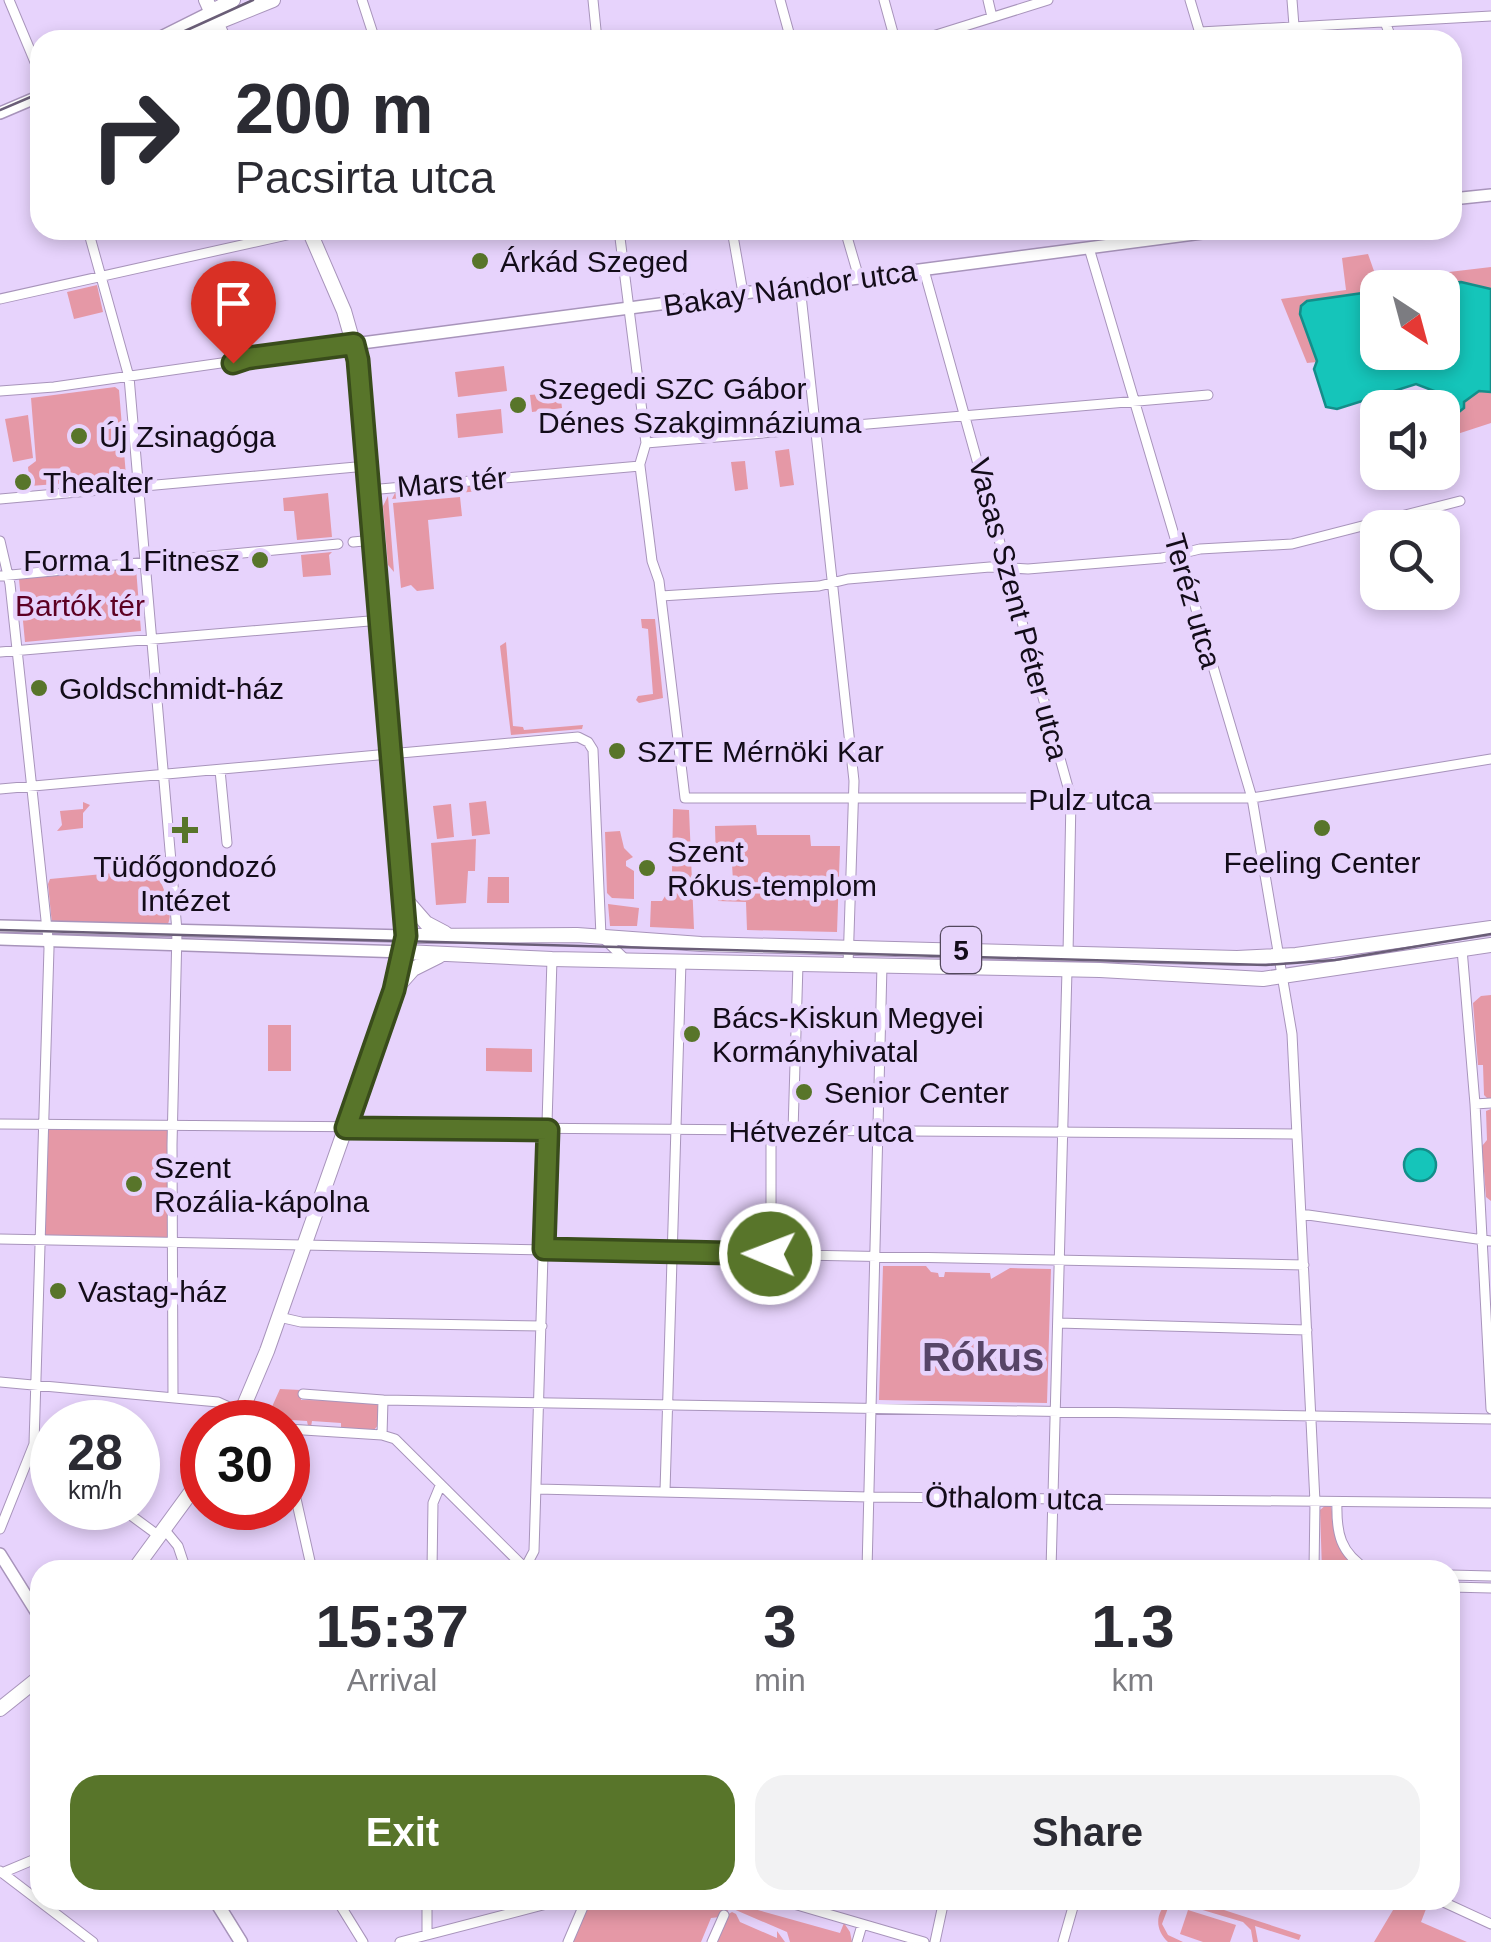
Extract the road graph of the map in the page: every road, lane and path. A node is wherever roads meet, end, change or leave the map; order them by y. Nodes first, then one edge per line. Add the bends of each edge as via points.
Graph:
1 (9, 0) edge
2 (233, 0) edge
3 (273, 0) edge
4 (362, 0) edge
5 (592, 0) edge
6 (780, 0) edge
7 (884, 0) edge
8 (988, 0) edge
9 (1048, 0) edge
10 (1190, 0) edge
11 (1292, 0) edge
12 (211, 12) edge
13 (244, 12) junction
14 (1490, 16) edge
15 (992, 17) junction
16 (1386, 22) junction
17 (1294, 26) junction
18 (175, 30) edge
19 (188, 30) edge
20 (231, 30) edge
21 (372, 30) edge
22 (596, 30) edge
23 (788, 30) edge
24 (892, 30) edge
25 (951, 30) edge
26 (1199, 30) edge
27 (1257, 30) edge
28 (1295, 30) edge
29 (1389, 30) edge
30 (1491, 31) edge
31 (30, 50) edge
32 (30, 93) edge
33 (30, 100) edge
34 (0, 106) edge
35 (0, 114) edge
36 (1491, 195) edge
37 (1462, 198) edge
38 (91, 240) edge
39 (264, 240) edge
40 (313, 240) edge
41 (620, 240) edge
42 (734, 240) edge
43 (848, 240) edge
44 (1149, 240) edge
45 (1089, 248) junction
46 (924, 270) junction
47 (101, 276) junction
48 (859, 278) junction
49 (800, 286) junction
50 (743, 293) junction
51 (0, 299) edge
52 (628, 310) junction
53 (354, 344) junction
54 (129, 377) junction
55 (0, 392) edge
56 (1208, 395) dead end
57 (1135, 402) junction
58 (966, 416) junction
59 (816, 428) junction
60 (646, 443) junction
61 (366, 466) junction
62 (640, 466) junction
63 (138, 487) junction
64 (369, 490) junction
65 (0, 500) edge
66 (1460, 500) dead end
67 (0, 540) edge
68 (374, 540) junction
69 (352, 542) dead end
70 (338, 544) dead end
71 (1174, 554) junction
72 (144, 563) junction
73 (1002, 569) junction
74 (4, 576) edge
75 (833, 583) junction
76 (660, 596) junction
77 (381, 620) junction
78 (150, 638) junction
79 (16, 651) junction
80 (0, 652) edge
81 (391, 756) junction
82 (1491, 759) edge
83 (220, 770) junction
84 (162, 775) junction
85 (32, 786) junction
86 (0, 788) edge
87 (853, 798) junction
88 (1071, 798) junction
89 (1252, 798) junction
90 (226, 843) dead end
91 (404, 898) junction
92 (0, 926) edge
93 (46, 926) junction
94 (1491, 928) edge
95 (177, 931) junction
96 (450, 935) junction
97 (600, 936) junction
98 (0, 940) edge
99 (48, 940) junction
100 (406, 944) junction
101 (177, 945) junction
102 (1491, 945) edge
103 (848, 946) junction
104 (1462, 949) junction
105 (440, 955) junction
106 (1279, 957) junction
107 (624, 958) junction
108 (552, 959) junction
109 (681, 961) junction
110 (1067, 962) junction
111 (798, 964) junction
112 (848, 965) junction
113 (882, 965) junction
114 (1284, 978) junction
115 (394, 990) junction
116 (1475, 1104) junction
117 (1491, 1104) edge
118 (0, 1124) edge
119 (42, 1124) junction
120 (172, 1126) junction
121 (346, 1128) junction
122 (548, 1130) junction
123 (878, 1130) junction
124 (677, 1131) junction
125 (770, 1131) junction
126 (793, 1131) junction
127 (1063, 1131) junction
128 (1296, 1134) junction
129 (1301, 1214) junction
130 (0, 1239) edge
131 (40, 1239) junction
132 (174, 1241) junction
133 (1487, 1241) edge
134 (305, 1243) junction
135 (544, 1249) junction
136 (674, 1253) junction
137 (770, 1254) junction
138 (874, 1257) junction
139 (1059, 1261) junction
140 (1304, 1266) junction
141 (279, 1316) junction
142 (1058, 1323) junction
143 (542, 1326) junction
144 (1307, 1330) junction
145 (0, 1382) edge
146 (36, 1385) junction
147 (303, 1394) dead end
148 (173, 1397) junction
149 (35, 1400) edge
150 (200, 1400) edge
151 (247, 1400) edge
152 (383, 1400) junction
153 (540, 1403) junction
154 (668, 1406) junction
155 (870, 1408) junction
156 (1491, 1410) edge
157 (1056, 1412) junction
158 (1311, 1417) junction
159 (1491, 1419) edge
160 (310, 1430) edge
161 (382, 1435) junction
162 (30, 1454) edge
163 (440, 1486) junction
164 (537, 1489) junction
165 (665, 1492) junction
166 (869, 1497) junction
167 (1053, 1498) junction
168 (1315, 1502) junction
169 (1337, 1502) junction
170 (1491, 1503) edge
171 (180, 1507) edge
172 (0, 1528) edge
173 (159, 1530) edge
174 (303, 1530) edge
175 (162, 1532) junction
176 (0, 1554) edge
177 (141, 1560) edge
178 (183, 1560) edge
179 (310, 1560) edge
180 (432, 1560) edge
181 (517, 1560) edge
182 (530, 1560) edge
183 (868, 1560) edge
184 (1051, 1560) edge
185 (1316, 1560) edge
186 (1355, 1560) edge
187 (1460, 1575) edge
188 (1491, 1576) edge
189 (1460, 1587) edge
190 (1491, 1588) edge
191 (30, 1602) edge
192 (30, 1685) edge
193 (30, 1694) edge
194 (6, 1704) edge
195 (30, 1861) edge
196 (1, 1873) edge
197 (30, 1895) edge
198 (50, 1910) edge
199 (221, 1910) edge
200 (343, 1910) edge
201 (427, 1910) edge
202 (523, 1910) edge
203 (582, 1910) edge
204 (813, 1910) edge
205 (942, 1910) edge
206 (1072, 1910) edge
207 (1460, 1910) edge
208 (724, 1915) dead end
209 (1491, 1924) edge
210 (862, 1925) junction
211 (426, 1935) junction
212 (92, 1942) edge
213 (242, 1942) edge
214 (363, 1942) edge
215 (400, 1942) edge
216 (568, 1942) edge
217 (712, 1942) edge
218 (856, 1942) edge
219 (924, 1942) edge
220 (935, 1942) edge
221 (1063, 1942) edge

1 - 31 street
2 - 12 main road
3 - 13 main road
4 - 21 street
5 - 22 street
6 - 23 street
7 - 24 street
8 - 15 street
9 - 15 street
10 - 26 street
11 - 17 street
12 - 13 main road
12 - 18 street
12 - 19 street
13 - 20 main road
14 - 16 street
14 - 30 street
15 - 25 street
16 - 17 street
16 - 29 street
17 - 27 street
17 - 28 street
32 - 34 street
33 - 35 street
36 - 37 street
38 - 47 street
39 - 47 street
40 - 53 main road
41 - 52 street
42 - 50 street
43 - 48 street
44 - 45 street, Bakay Nándor utca
45 - 46 street, Bakay Nándor utca
45 - 57 street, Teréz utca
46 - 48 street, Bakay Nándor utca
46 - 58 street, Vasas Szent Péter utca
47 - 51 street
47 - 54 street
48 - 49 street, Bakay Nándor utca
49 - 50 street, Bakay Nándor utca
49 - 59 street
50 - 52 street, Bakay Nándor utca
52 - 53 street, Bakay Nándor utca
52 - 60 street
53 - 54 street
53 - 61 main road
54 - 55 street
54 - 63 street
56 - 57 street
57 - 58 street
57 - 71 street, Teréz utca
58 - 59 street
58 - 73 street, Vasas Szent Péter utca
59 - 60 street
59 - 75 street
60 - 62 street
61 - 63 street
61 - 64 main road
62 - 64 street, Mars tér
62 - 76 street
63 - 65 street
63 - 72 street
64 - 68 main road, Mars tér
66 - 71 street via 1301,542
67 - 74 street
68 - 69 street
68 - 77 main road, Mars tér
70 - 72 street
71 - 73 street
71 - 89 street, Teréz utca
72 - 74 street
72 - 78 street
73 - 75 street
73 - 88 street, Vasas Szent Péter utca
74 - 79 street
75 - 76 street
75 - 87 street
76 - 87 street, Pulz utca via 685,798
77 - 78 street
77 - 81 main road, Mars tér
78 - 79 street
78 - 84 street
79 - 80 street
79 - 85 street
81 - 83 street
81 - 91 main road, Mars tér
81 - 97 street via 578,737 588,742
82 - 89 street, Pulz utca
83 - 84 street
83 - 90 street
84 - 85 street
84 - 95 street
85 - 86 street
85 - 93 street
87 - 88 street, Pulz utca
87 - 103 street
88 - 89 street, Pulz utca
88 - 110 street, Vasas Szent Péter utca
89 - 106 street, Teréz utca
91 - 96 main road via 426,923
91 - 100 main road, Mars tér
92 - 93 street
93 - 95 street
93 - 99 street
94 - 106 main road, 5
95 - 100 street
95 - 101 street
96 - 97 main road, 5
96 - 100 main road, 5
97 - 103 main road, 5
97 - 107 street
98 - 99 street
99 - 101 street
99 - 119 street
100 - 101 street
100 - 105 main road, 5
100 - 115 main road, Mars tér
101 - 120 street
102 - 104 main road, 5
103 - 110 main road, 5
103 - 112 street
104 - 114 main road, 5
104 - 116 street
105 - 108 main road, 5
105 - 115 main road
106 - 110 main road, 5
106 - 114 street, Teréz utca
107 - 108 main road, 5
107 - 109 main road, 5
108 - 122 street
109 - 111 main road, 5
109 - 124 street
110 - 113 main road, 5
110 - 114 main road, 5 via 1213,978
110 - 127 street, Vasas Szent Péter utca
111 - 112 main road, 5
111 - 126 street
112 - 113 main road, 5
113 - 123 street
114 - 128 street, Teréz utca
115 - 121 main road, Mars tér
116 - 117 street
116 - 133 street
118 - 119 street, Hétvezér utca
119 - 120 street, Hétvezér utca
119 - 131 street
120 - 121 street, Hétvezér utca
120 - 132 street
121 - 122 street, Hétvezér utca
121 - 134 main road, Mars tér
122 - 124 street, Hétvezér utca
122 - 135 street
123 - 126 street, Hétvezér utca
123 - 127 street, Hétvezér utca
123 - 138 street
124 - 125 street, Hétvezér utca
124 - 136 street
125 - 126 street, Hétvezér utca
125 - 137 street
127 - 128 street, Hétvezér utca
127 - 139 street, Vasas Szent Péter utca
128 - 129 street, Teréz utca
129 - 133 street
129 - 140 street, Teréz utca
130 - 131 street
131 - 132 street
131 - 146 street
132 - 134 street
132 - 148 street
133 - 156 street
134 - 135 street
134 - 141 main road, Mars tér
135 - 136 street
135 - 143 street
136 - 137 street
136 - 154 street
137 - 138 street
138 - 139 street
138 - 155 street
139 - 140 street
139 - 142 street, Vasas Szent Péter utca
140 - 144 street, Teréz utca
141 - 143 street via 301,1322
141 - 151 main road, Mars tér
142 - 144 street
142 - 157 street, Vasas Szent Péter utca
143 - 153 street
144 - 158 street, Teréz utca
145 - 146 street
146 - 148 street
146 - 149 street
147 - 152 street
148 - 150 street
152 - 153 street
152 - 161 street
153 - 154 street
153 - 164 street
154 - 155 street
154 - 165 street
155 - 157 street
155 - 166 street
157 - 158 street
157 - 167 street, Vasas Szent Péter utca
158 - 159 street
158 - 168 street, Teréz utca
160 - 161 street
161 - 163 street via 395,1439
162 - 172 street
163 - 180 street via 433,1503
163 - 181 street
164 - 165 street, Öthalom utca
164 - 182 street
165 - 166 street, Öthalom utca
166 - 167 street, Öthalom utca
166 - 183 street
167 - 168 street, Öthalom utca
167 - 184 street, Vasas Szent Péter utca
168 - 169 street, Öthalom utca
168 - 185 street, Teréz utca
169 - 170 street, Öthalom utca
169 - 186 street via 1339,1540
171 - 175 main road
173 - 175 street
174 - 179 street
175 - 177 main road
175 - 178 street
176 - 191 street
187 - 188 street
189 - 190 street
192 - 194 main road
193 - 194 main road
195 - 196 street
196 - 197 street
198 - 212 street
199 - 213 main road
200 - 214 street
201 - 211 street
202 - 211 street
203 - 216 street
204 - 210 street
205 - 220 street
206 - 221 street
207 - 209 street
208 - 217 street
210 - 218 street
210 - 219 street
211 - 215 street

